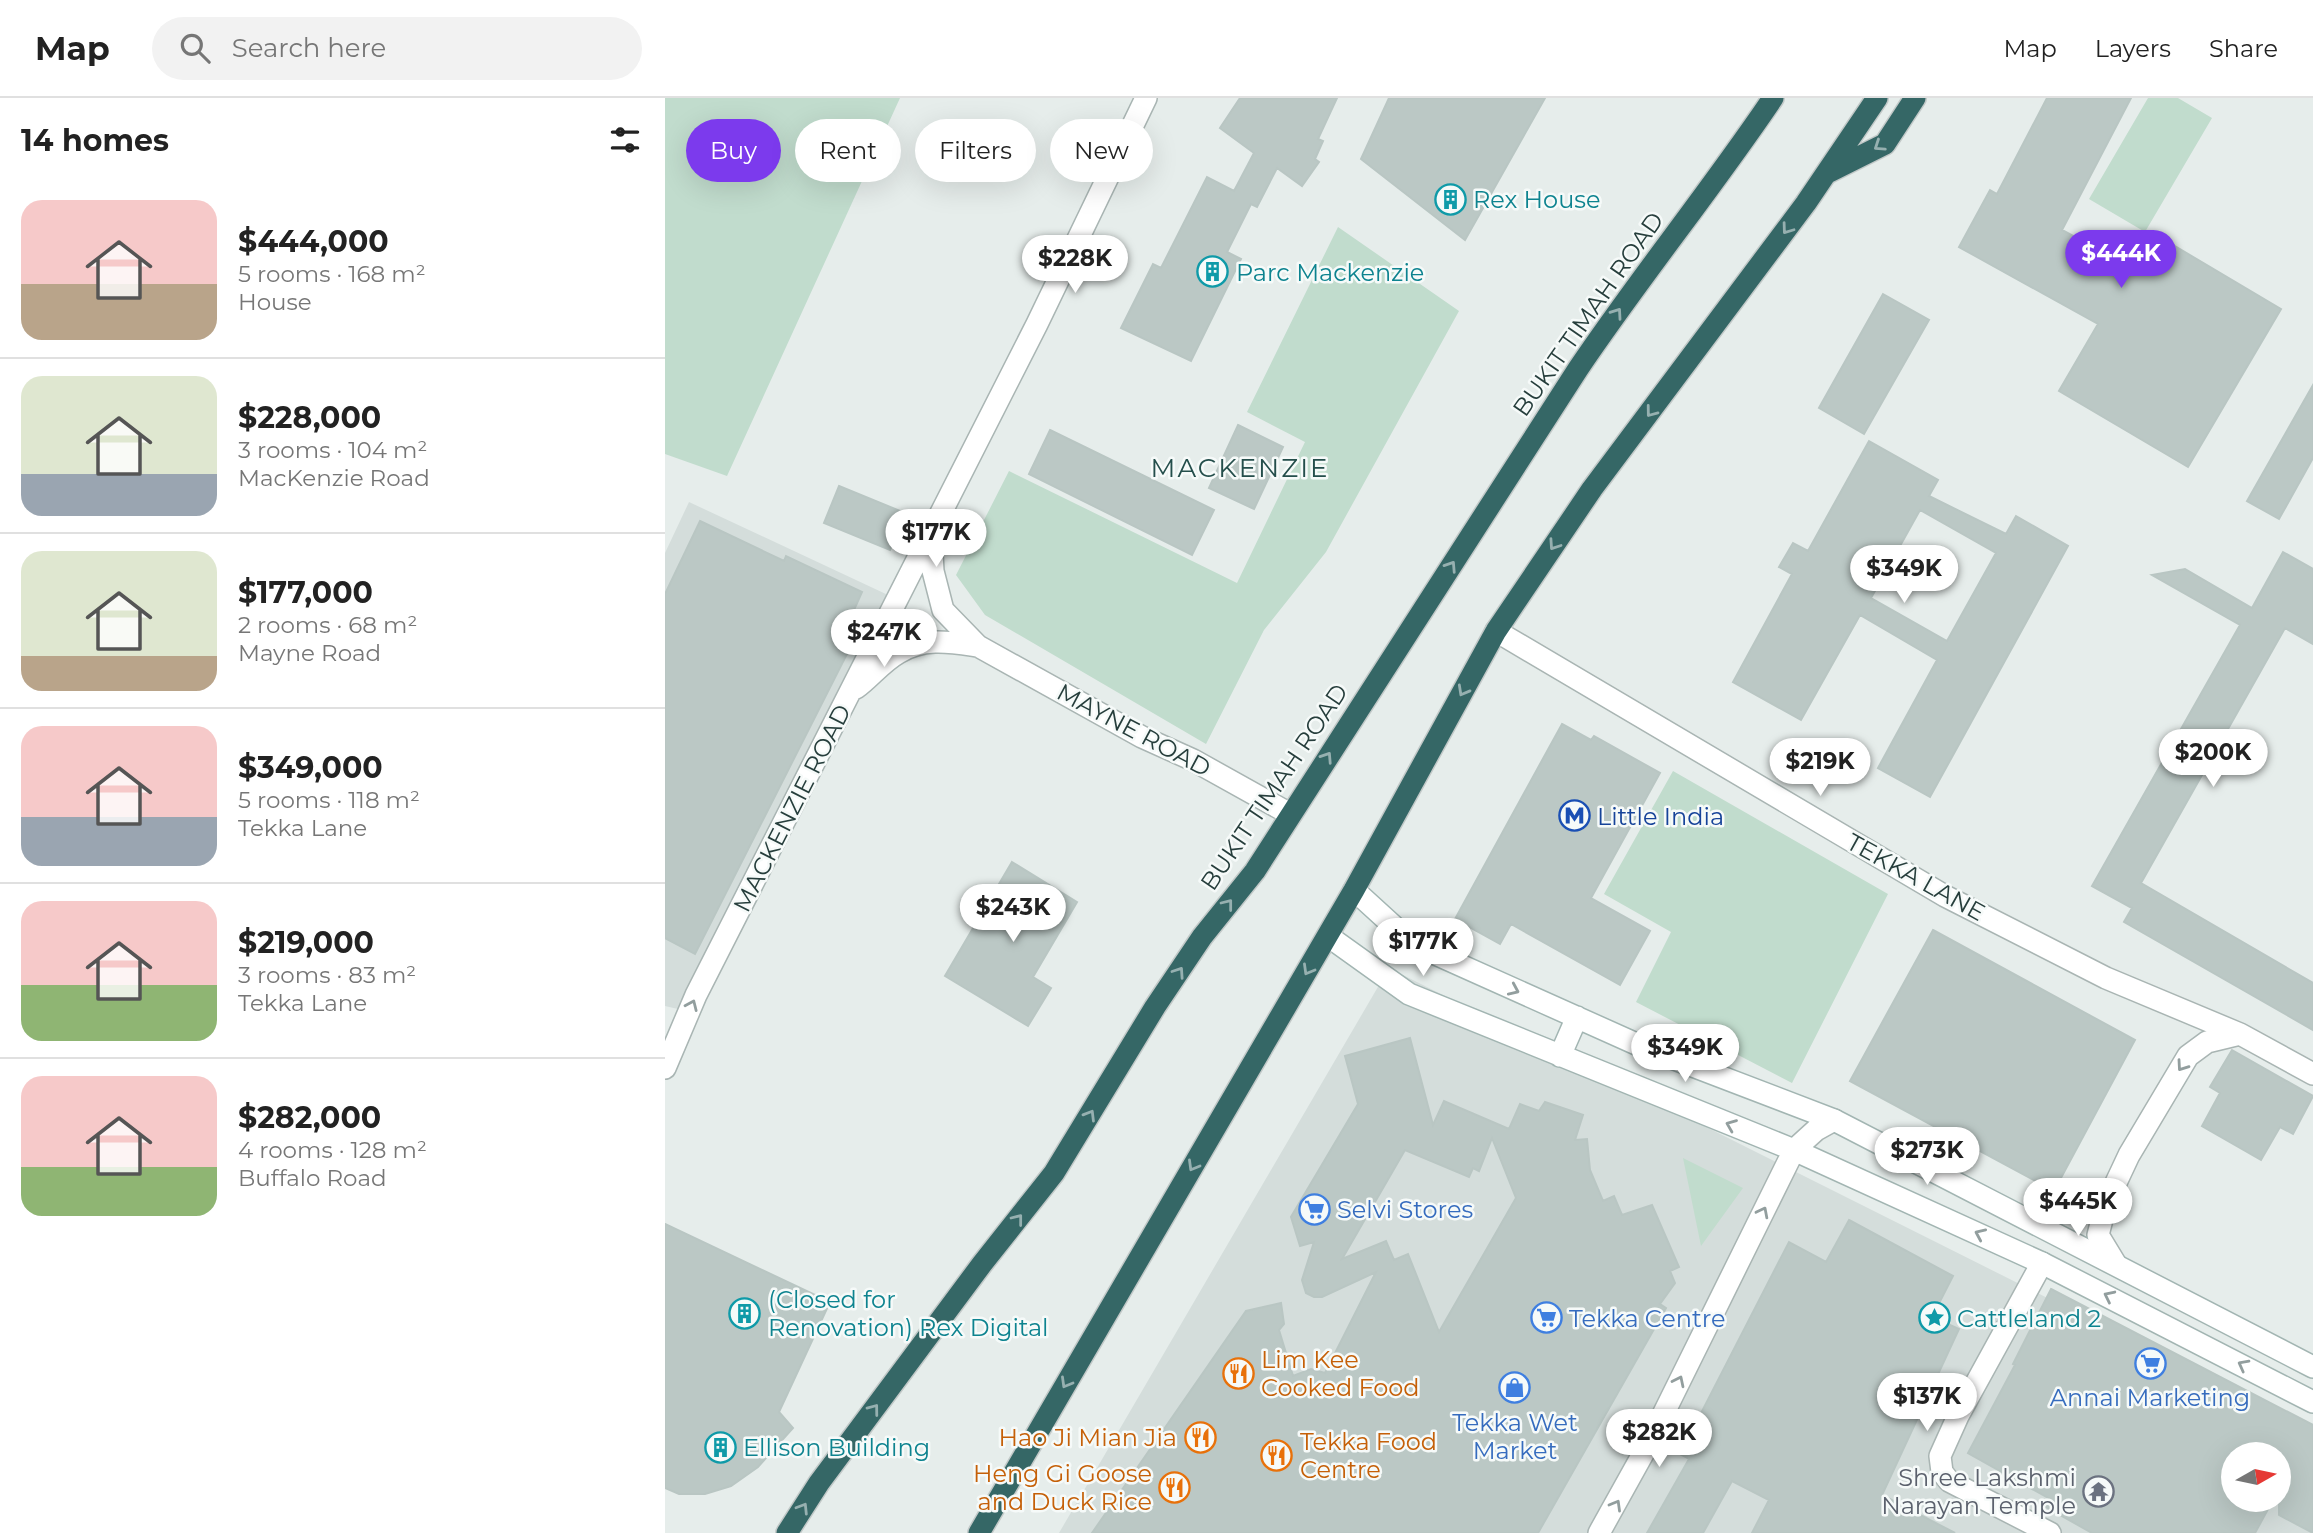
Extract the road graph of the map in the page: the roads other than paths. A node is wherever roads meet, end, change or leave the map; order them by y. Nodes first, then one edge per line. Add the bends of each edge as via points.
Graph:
1 (1146, 98) edge
2 (1773, 98) edge
3 (1877, 98) edge
4 (1915, 98) edge
5 (1826, 173) junction
6 (931, 533) junction
7 (1496, 631) junction
8 (978, 646) junction
9 (851, 691) junction
10 (1290, 814) junction
11 (1354, 890) junction
12 (1328, 936) junction
13 (1577, 1017) junction
14 (2240, 1034) junction
15 (1560, 1056) junction
16 (665, 1068) edge
17 (2313, 1074) edge
18 (1834, 1120) junction
19 (1794, 1150) junction
20 (2041, 1226) junction
21 (2042, 1263) junction
22 (2115, 1263) junction
23 (2313, 1367) edge
24 (2313, 1402) edge
25 (787, 1533) edge
26 (979, 1533) edge
27 (1599, 1533) edge
28 (2050, 1533) edge

1 - 6 street, MACKENZIE ROAD
10 -> 2 highway, BUKIT TIMAH ROAD via 1619,309
3 - 5 highway
4 -> 5 highway via 1885,145
5 -> 7 highway via 1592,489
6 - 8 street, MAYNE ROAD via 933,571 943,610
6 - 9 street, MACKENZIE ROAD
7 -> 11 highway
7 - 14 street, TEKKA LANE via 1945,896 2106,978
8 - 9 street, MAYNE ROAD via 925,642 898,653
8 - 10 street, MAYNE ROAD
16 -> 9 street, MACKENZIE ROAD via 696,995
25 -> 10 highway, BUKIT TIMAH ROAD via 819,1483 1054,1173 1202,937 1255,871
11 - 12 highway
11 -> 13 street via 1400,932 1431,952
12 - 15 street via 1409,994
12 -> 26 highway
13 - 15 street
13 - 18 street
14 - 17 street, TEKKA LANE
14 -> 22 street via 2207,1042 2188,1056 2129,1155 2106,1204 2098,1235
19 -> 15 street
18 - 19 street
18 - 20 street
21 -> 19 street
27 -> 19 street via 1644,1454
20 - 21 street via 2046,1242
20 - 22 street
24 -> 21 street
21 - 28 street via 1958,1416 1940,1462 1949,1481
22 - 23 street

